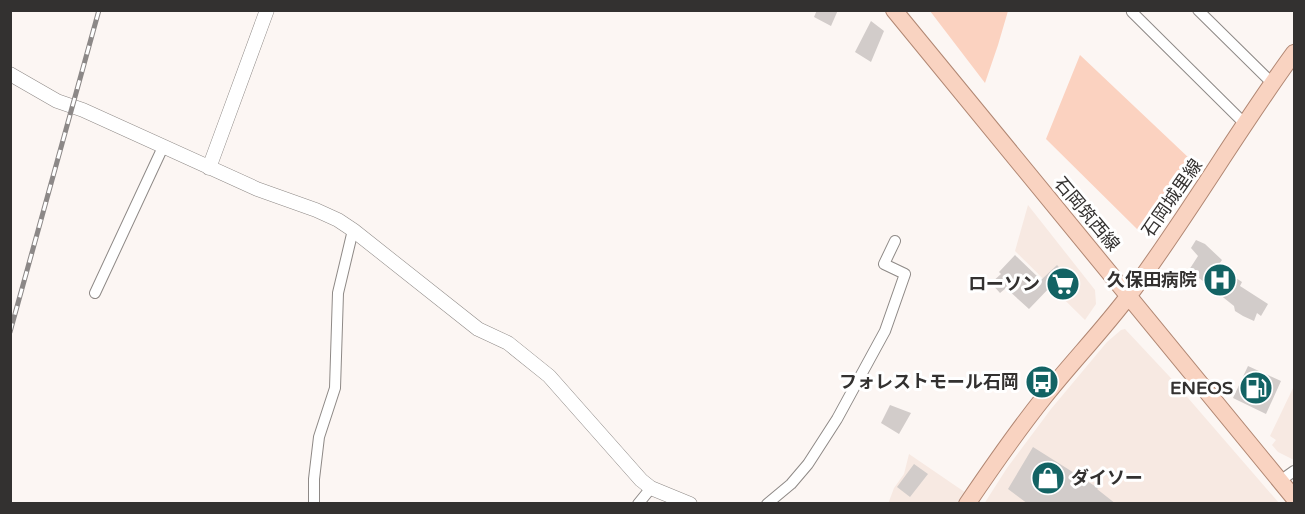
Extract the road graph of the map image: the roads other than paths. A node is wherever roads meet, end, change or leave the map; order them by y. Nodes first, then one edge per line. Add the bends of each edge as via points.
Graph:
1 (267, 10) edge
2 (894, 10) edge
3 (1133, 10) edge
4 (1198, 10) edge
5 (1294, 53) edge
6 (10, 74) edge
7 (1272, 83) junction
8 (1245, 124) junction
9 (164, 147) junction
10 (209, 168) junction
11 (353, 230) junction
12 (895, 241) dead end
13 (95, 293) dead end
14 (1129, 295) junction
15 (1287, 476) edge
16 (651, 488) junction
17 (1294, 498) edge
18 (314, 504) edge
19 (638, 504) edge
20 (690, 504) edge
21 (766, 504) edge
22 (967, 504) edge

1 - 10 street
2 - 14 main road, 石岡筑西線
3 - 8 street
4 - 7 street
5 - 7 main road, 石岡城里線
6 - 9 street via 57,101
7 - 8 main road, 石岡城里線
8 - 14 main road, 石岡城里線
9 - 10 street
9 - 13 street
10 - 11 street via 339,220
11 - 16 street via 478,329 508,343 549,376
11 - 18 street via 338,293 335,388 319,437
12 - 21 street via 885,264 905,274 885,331 808,464
14 - 15 main road, 石岡筑西線
14 - 22 main road, 石岡城里線 via 1044,397
15 - 17 main road, 石岡筑西線
16 - 19 street
16 - 20 street

